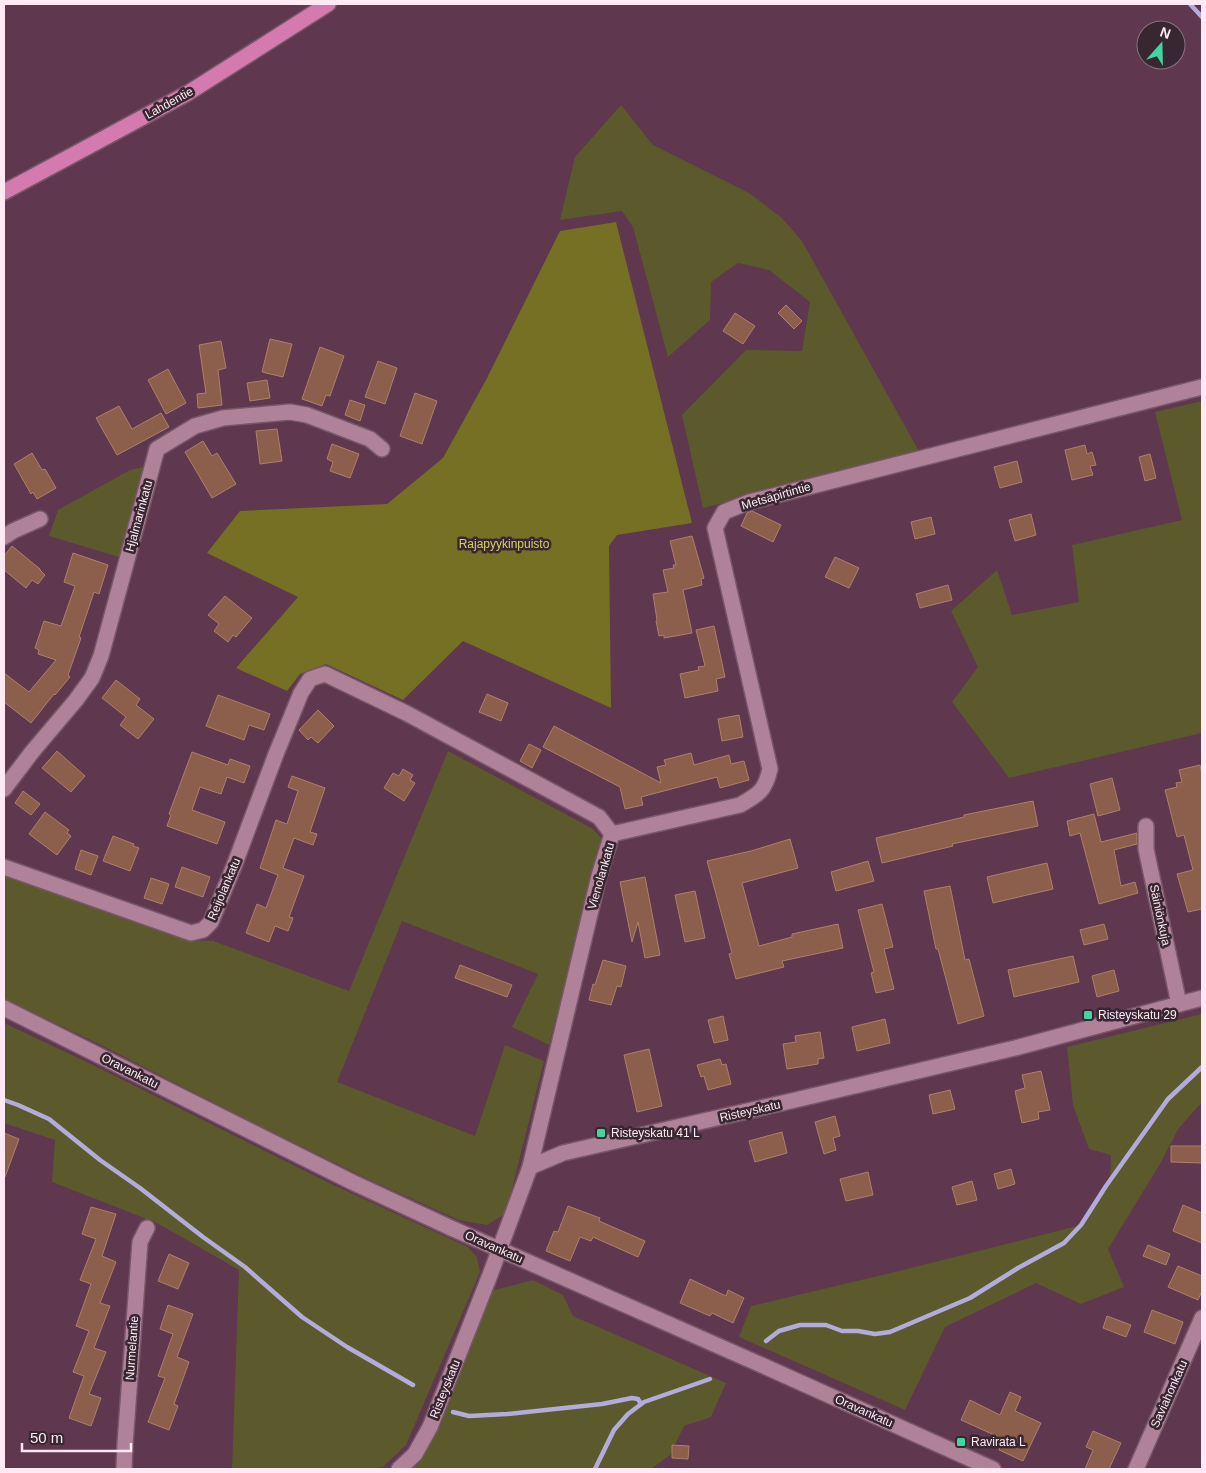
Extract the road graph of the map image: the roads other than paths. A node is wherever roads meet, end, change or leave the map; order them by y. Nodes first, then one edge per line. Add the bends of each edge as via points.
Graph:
1 (328, 4) edge
2 (4, 192) edge
3 (1202, 387) edge
4 (382, 449) dead end
5 (40, 519) dead end
6 (4, 537) edge
7 (310, 679) joint
8 (4, 789) edge
9 (1146, 826) dead end
10 (612, 834) junction
11 (4, 867) edge
12 (1202, 998) edge
13 (1179, 1004) junction
14 (4, 1008) edge
15 (530, 1167) junction
16 (147, 1228) dead end
17 (500, 1250) junction
18 (1202, 1318) edge
19 (124, 1469) edge
20 (401, 1469) edge
21 (993, 1469) edge
22 (1136, 1469) edge

1 - 2 main road, Lahdentie via 188,93
3 - 10 street, Metsäpirtintie via 749,502 724,512 715,528 770,769 767,783 758,795 740,805
4 - 8 street, Hjalmarinkatu via 370,439 307,415 290,412 223,418 195,426 157,449 101,656 92,678
5 - 6 street
7 - 10 street, Vienolankatu via 325,674 406,713 599,817
7 - 11 street, Reijolankatu via 276,754 211,922 203,930 191,933
9 - 13 street, Säiniönkuja via 1146,849
10 - 15 street, Vienolankatu via 599,876
12 - 13 street, Risteyskatu
13 - 15 street, Risteyskatu via 1015,1048 563,1153
14 - 17 street, Oravankatu via 352,1182
15 - 17 street, Risteyskatu
16 - 19 street, Nurmelantie via 140,1242
17 - 20 street, Risteyskatu via 430,1427 415,1454
17 - 21 street, Oravankatu
18 - 22 street, Saviahonkatu

